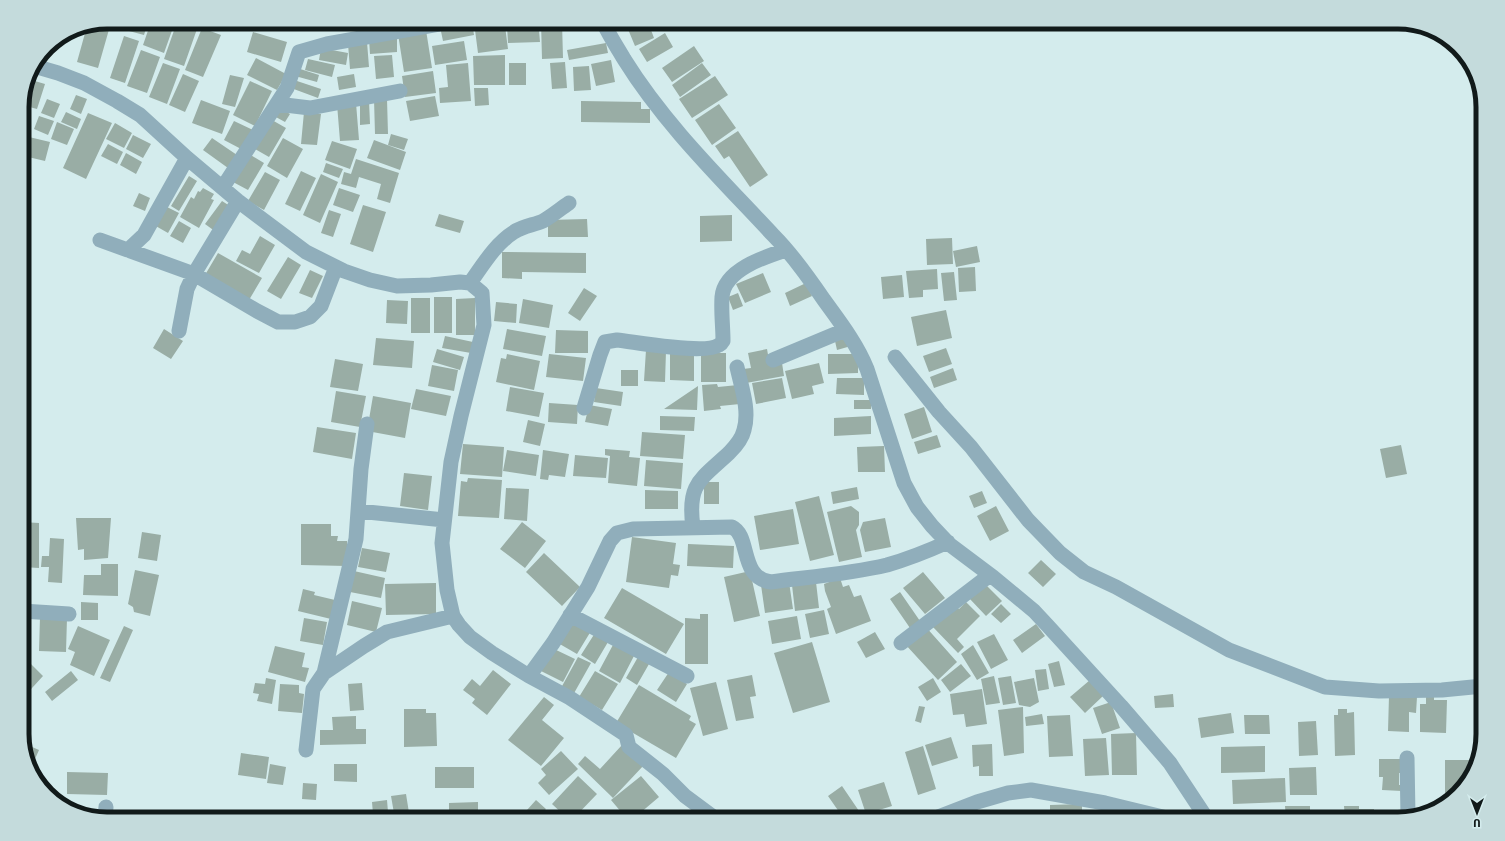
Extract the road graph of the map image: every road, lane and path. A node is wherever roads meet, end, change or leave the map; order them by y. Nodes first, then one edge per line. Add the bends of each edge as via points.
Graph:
1 (411, 29) edge
2 (607, 29) edge
3 (39, 68) edge
4 (400, 91) dead end
5 (277, 104) junction
6 (187, 158) junction
7 (223, 187) junction
8 (238, 201) junction
9 (569, 203) dead end
10 (100, 240) dead end
11 (128, 250) junction
12 (786, 250) junction
13 (336, 267) junction
14 (194, 274) junction
15 (470, 283) junction
16 (845, 330) junction
17 (178, 331) dead end
18 (895, 357) dead end
19 (773, 360) dead end
20 (737, 367) dead end
21 (584, 408) dead end
22 (367, 424) dead end
23 (358, 511) junction
24 (444, 520) junction
25 (694, 527) junction
26 (948, 542) junction
27 (990, 575) junction
28 (29, 611) edge
29 (69, 614) dead end
30 (570, 615) junction
31 (453, 616) junction
32 (901, 643) dead end
33 (324, 673) junction
34 (529, 676) junction
35 (687, 676) dead end
36 (1476, 687) edge
37 (306, 750) dead end
38 (1406, 758) dead end
39 (1408, 811) edge
40 (707, 812) edge
41 (951, 812) edge
42 (1142, 812) edge
43 (1202, 812) edge

1 - 5 street via 326,44 299,52 291,79
2 - 12 street via 636,79 679,133
3 - 6 street via 84,83 140,115
4 - 5 street via 310,108
5 - 7 street
6 - 7 street
6 - 11 street via 144,235
7 - 8 street
8 - 13 street via 306,252
8 - 14 street
9 - 15 street via 542,221 514,232 489,256
10 - 11 street
11 - 14 street
12 - 16 street
12 - 21 street via 756,260 732,276 722,296 723,341 720,345 698,349 617,340 605,342
13 - 14 street via 321,306 310,317 294,322 278,322
13 - 15 street via 370,280 397,286
14 - 17 street via 187,289
15 - 24 street via 482,293 484,325 451,462
16 - 19 street
16 - 26 street via 867,369 904,483 917,507
18 - 36 street via 1028,520 1060,553 1084,572 1229,650 1326,687 1379,691
20 - 25 street via 745,404 745,429 737,444 707,471 695,488 692,499
22 - 23 street
23 - 24 street
23 - 33 street via 356,539
24 - 31 street via 442,543 447,590
25 - 26 street via 732,527 737,530 757,578 771,582 887,565 922,554
25 - 30 street via 633,529 617,533 610,541 588,587
26 - 27 street
27 - 32 street
27 - 43 street via 1034,611 1121,706 1170,763
28 - 29 street
30 - 34 street
30 - 35 street
31 - 33 street via 387,632
31 - 34 street via 470,637
33 - 37 street via 313,689
34 - 40 street via 570,698 626,735 629,747
38 - 39 street
41 - 42 street via 1008,793 1031,790

